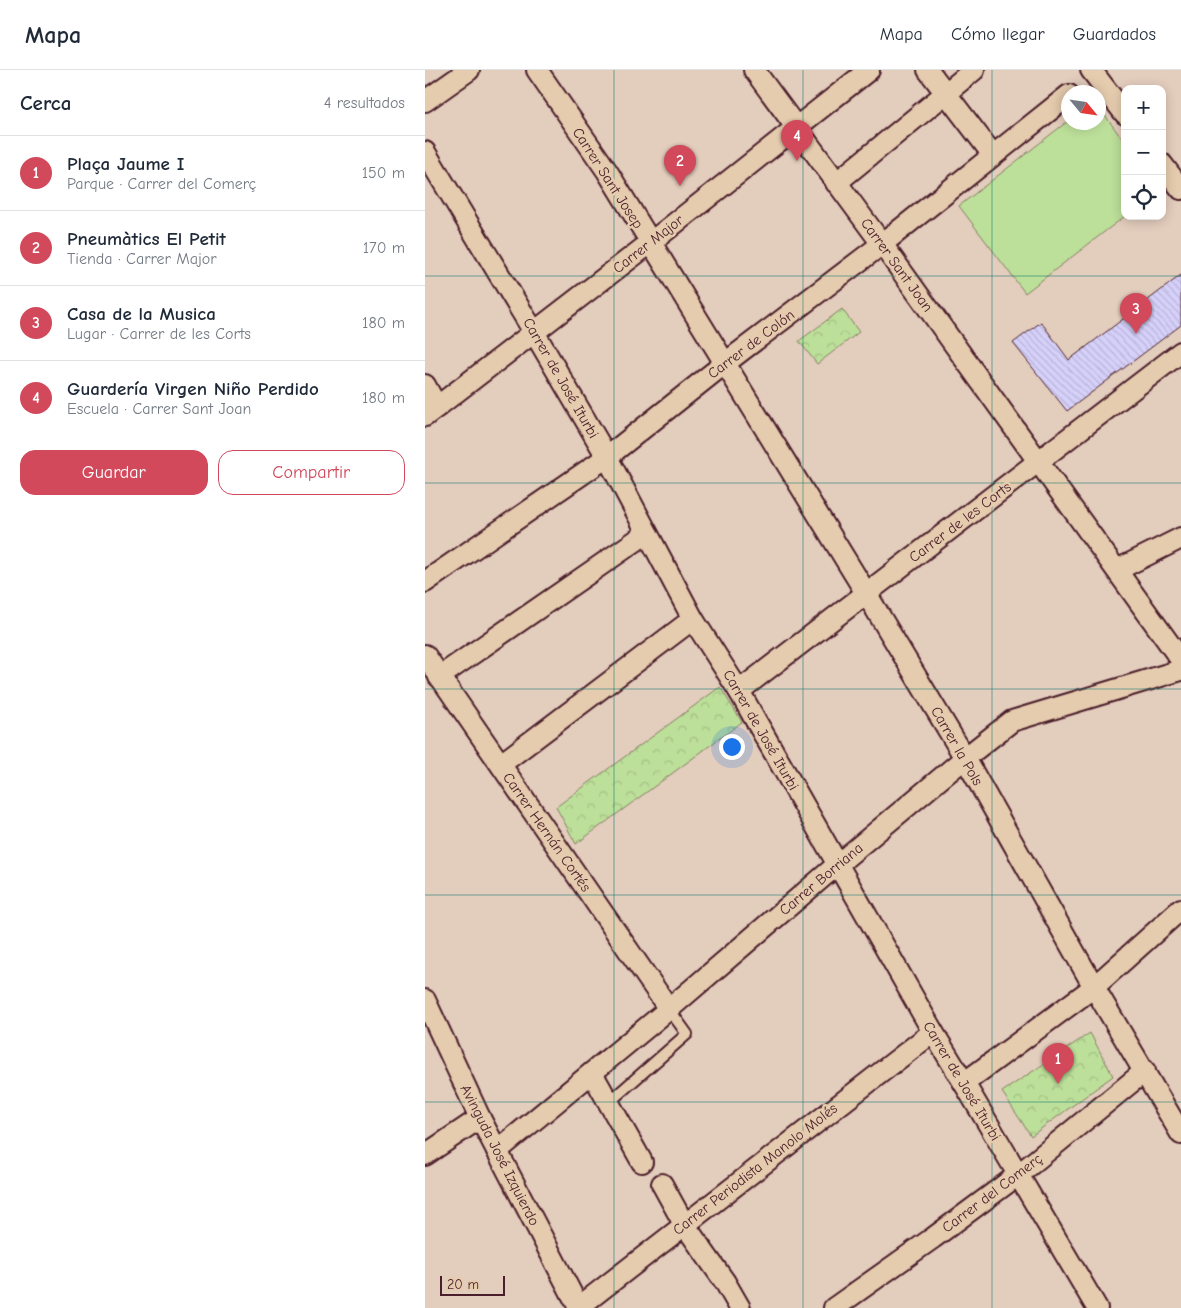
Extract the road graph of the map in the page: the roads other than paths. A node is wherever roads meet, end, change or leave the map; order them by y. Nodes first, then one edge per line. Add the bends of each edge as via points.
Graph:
1 (469, 70) edge
2 (537, 70) edge
3 (754, 70) edge
4 (869, 70) edge
5 (928, 70) edge
6 (974, 70) edge
7 (1095, 71) edge
8 (1080, 85) edge
9 (945, 94) junction
10 (425, 101) edge
11 (1061, 101) edge
12 (1121, 108) edge
13 (795, 128) junction
14 (425, 152) edge
15 (993, 155) junction
16 (1166, 169) edge
17 (836, 183) junction
18 (1181, 189) edge
19 (650, 243) junction
20 (882, 244) junction
21 (534, 332) junction
22 (1181, 352) edge
23 (724, 364) junction
24 (425, 385) edge
25 (431, 411) edge
26 (607, 457) junction
27 (1039, 462) junction
28 (647, 533) junction
29 (1181, 538) edge
30 (1117, 570) junction
31 (425, 582) edge
32 (866, 593) junction
33 (693, 619) junction
34 (425, 655) edge
35 (1181, 660) edge
36 (1181, 670) edge
37 (439, 677) junction
38 (739, 690) junction
39 (965, 758) junction
40 (501, 764) junction
41 (838, 864) junction
42 (1181, 909) edge
43 (1094, 988) junction
44 (425, 1000) edge
45 (669, 1009) junction
46 (933, 1032) junction
47 (1145, 1071) junction
48 (592, 1073) junction
49 (964, 1083) junction
50 (609, 1103) junction
51 (479, 1118) junction
52 (1181, 1134) edge
53 (497, 1151) junction
54 (425, 1155) edge
55 (642, 1162) dead end
56 (1018, 1175) junction
57 (662, 1184) dead end
58 (684, 1224) junction
59 (860, 1301) edge
60 (579, 1308) edge
61 (740, 1308) edge
62 (834, 1308) edge
63 (1097, 1308) edge

1 - 10 street
2 - 19 street, Carrer Sant Josep via 607,171
3 - 13 street, Carrer Sant Joan
4 - 13 street, Carrer Major
5 - 9 street
6 - 9 street
7 - 8 street
7 - 12 street
9 - 15 street
9 - 17 street
11 - 15 street, Carrer de Colón
13 - 17 street, Carrer Sant Joan
13 - 19 street, Carrer Major
14 - 21 street, Carrer de José Iturbi
15 - 20 street, Carrer de Colón
16 - 18 street
17 - 20 street, Carrer Sant Joan
19 - 21 street, Carrer Major
19 - 23 street, Carrer Sant Josep
20 - 23 street, Carrer de Colón
20 - 27 street, Carrer Sant Joan
21 - 25 street, Carrer Major
21 - 26 street, Carrer de José Iturbi
22 - 27 street, Carrer de les Corts
23 - 26 street, Carrer de Colón
23 - 32 street, Carrer la Pols
24 - 25 street
26 - 28 street, Carrer de José Iturbi
26 - 31 street, Carrer de Colón
27 - 30 street, Carrer Sant Joan
27 - 32 street, Carrer de les Corts
28 - 33 street, Carrer de José Iturbi
28 - 37 street
29 - 30 street
30 - 35 street, Carrer Sant Joan
32 - 38 street, Carrer de les Corts
32 - 39 street, Carrer la Pols
33 - 38 street, Carrer de José Iturbi
33 - 40 street
34 - 37 street, Carrer Hernán Cortés
36 - 39 street, Carrer Borriana via 1012,721
37 - 40 street, Carrer Hernán Cortés
38 - 41 street, Carrer de José Iturbi
39 - 41 street, Carrer Borriana
39 - 43 street, Carrer la Pols
40 - 45 street, Carrer Hernán Cortés
41 - 45 street, Carrer Borriana
41 - 46 street, Carrer de José Iturbi
42 - 43 street
43 - 47 street, Carrer la Pols
43 - 49 street
44 - 51 street, Avinguda José Izquierdo
45 - 48 street, Carrer Borriana
45 - 50 lane via 687,1034
46 - 49 street, Carrer de José Iturbi
46 - 58 street, Carrer Periodista Manolo Molés
47 - 52 street, Carrer la Pols
47 - 56 street, Carrer del Comerç
48 - 50 street
48 - 53 street, Carrer Borriana
49 - 56 street, Carrer de José Iturbi
50 - 55 street
51 - 53 street, Avinguda José Izquierdo
51 - 54 street
53 - 60 street, Avinguda José Izquierdo
56 - 59 street, Carrer del Comerç
56 - 63 street, Carrer de José Iturbi
57 - 58 street
58 - 60 street, Carrer Periodista Manolo Molés
58 - 61 street
59 - 62 street, Carrer del Comerç

